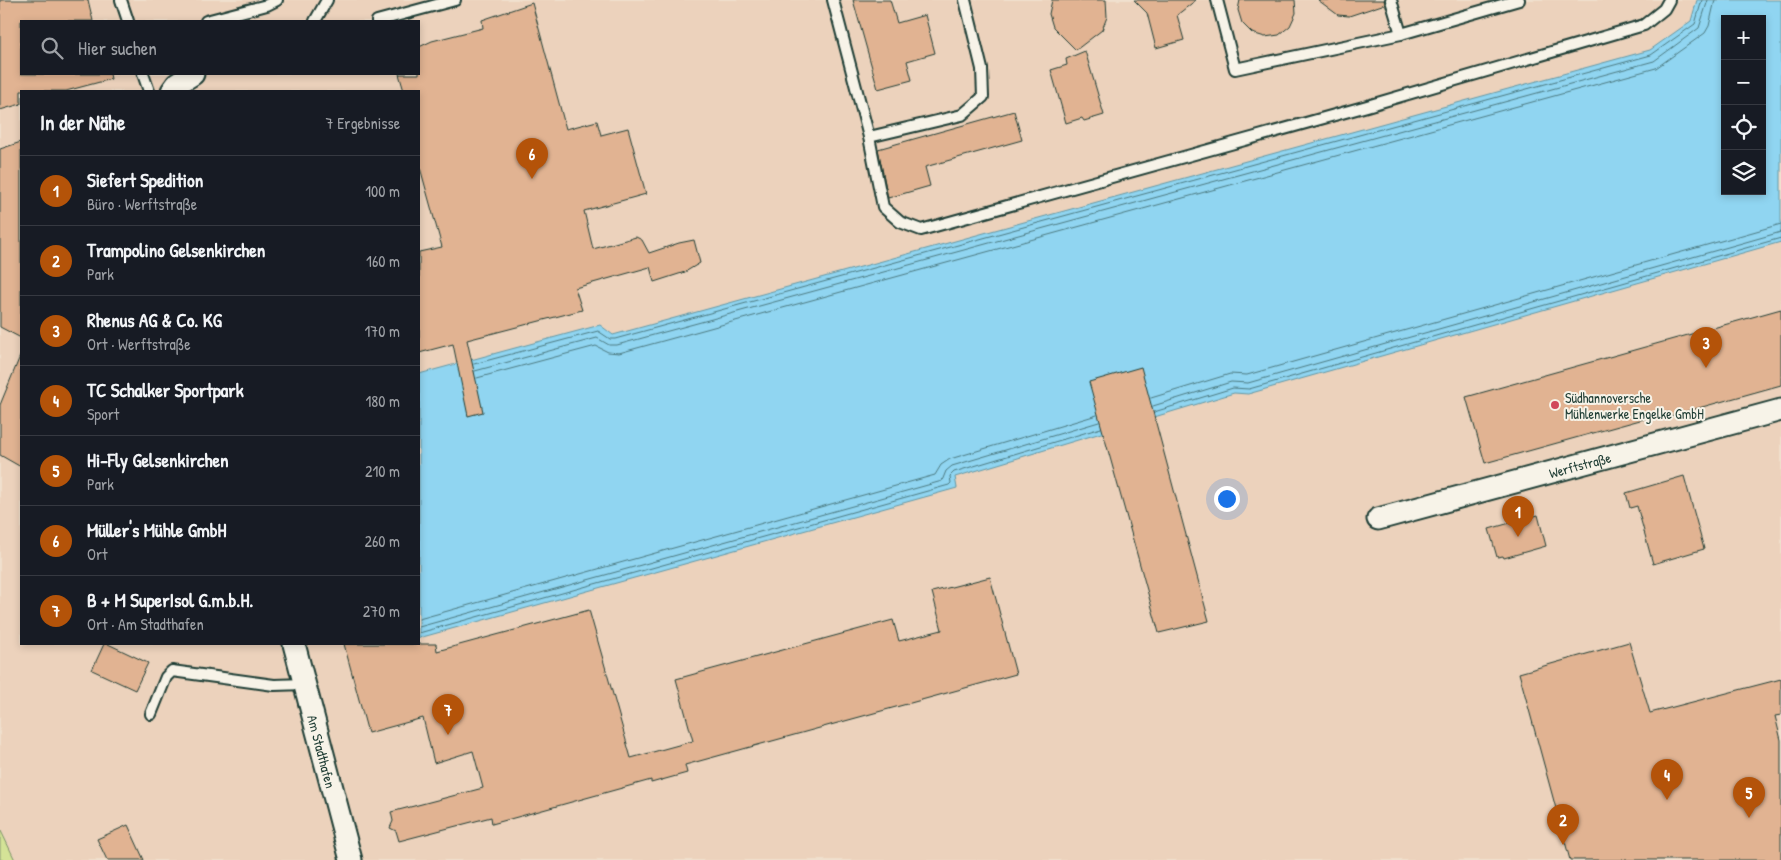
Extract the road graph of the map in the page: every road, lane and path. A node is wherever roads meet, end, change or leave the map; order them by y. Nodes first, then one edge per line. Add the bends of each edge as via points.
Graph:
1 (121, 0) edge
2 (277, 0) edge
3 (327, 0) edge
4 (455, 0) edge
5 (833, 0) edge
6 (965, 0) edge
7 (1217, 0) edge
8 (1391, 0) edge
9 (1473, 0) edge
10 (1519, 0) edge
11 (1669, 0) edge
12 (1477, 11) junction
13 (128, 20) edge
14 (210, 20) edge
15 (316, 20) edge
16 (381, 20) edge
17 (1401, 34) junction
18 (143, 75) edge
19 (191, 75) edge
20 (149, 90) edge
21 (173, 90) edge
22 (868, 137) junction
23 (1781, 410) edge
24 (1378, 519) dead end
25 (294, 645) edge
26 (305, 684) junction
27 (151, 714) dead end
28 (351, 860) edge

1 - 13 lane
2 - 14 lane
3 - 15 lane
4 - 16 lane
5 - 22 lane
6 - 22 lane via 982,69 983,97 962,115
7 - 17 lane via 1236,69
8 - 17 lane
9 - 12 lane
10 - 12 lane
11 - 22 lane via 1664,9 1644,25 921,230 900,222 883,207
12 - 17 lane
18 - 20 lane
19 - 21 street
23 - 24 street, Werftstraße
25 - 26 street, Am Stadthafen
26 - 27 lane via 274,685 172,671
26 - 28 street, Am Stadthafen

